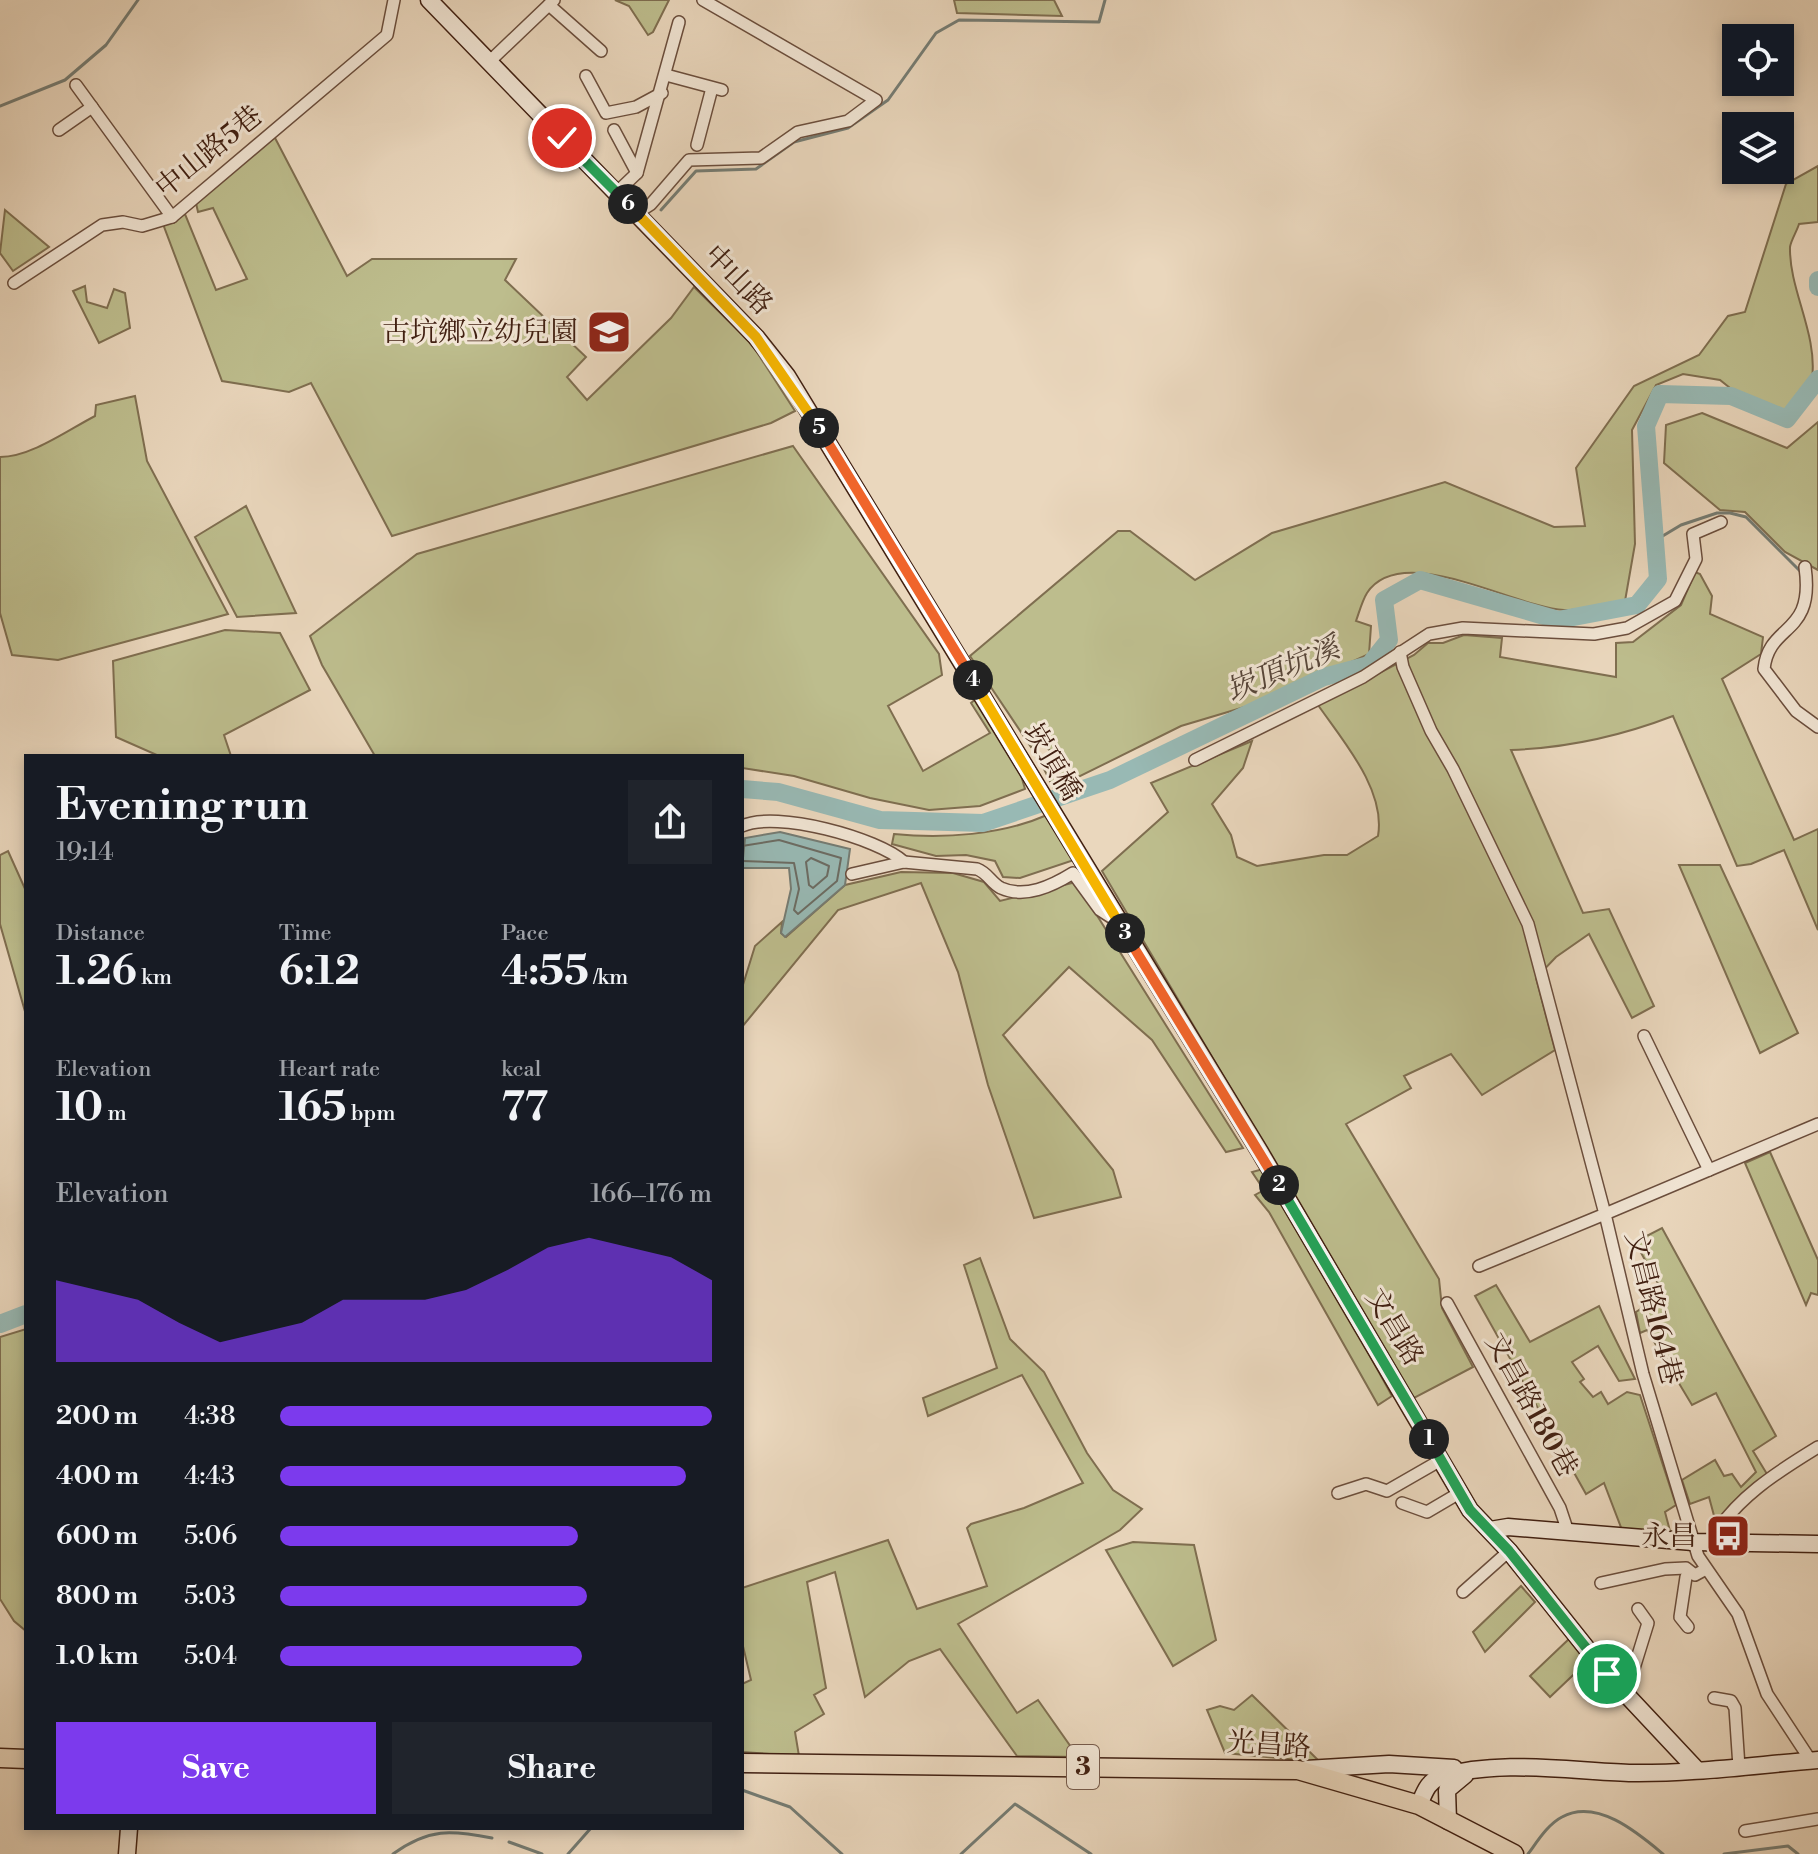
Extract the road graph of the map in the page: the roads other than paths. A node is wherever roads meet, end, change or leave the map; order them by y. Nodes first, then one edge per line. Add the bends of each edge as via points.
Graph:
1 (394, 0) edge
2 (703, 0) edge
3 (552, 2) edge
4 (438, 3) edge
5 (679, 22) dead end
6 (601, 51) dead end
7 (490, 61) junction
8 (666, 75) junction
9 (586, 76) dead end
10 (76, 85) dead end
11 (662, 93) junction
12 (92, 107) junction
13 (59, 130) dead end
14 (614, 130) dead end
15 (697, 145) dead end
16 (637, 173) junction
17 (616, 193) junction
18 (637, 213) junction
19 (172, 217) junction
20 (14, 283) dead end
21 (1721, 522) dead end
22 (1805, 567) dead end
23 (1400, 652) junction
24 (975, 683) joint
25 (1818, 727) edge
26 (1195, 760) dead end
27 (744, 826) edge
28 (904, 862) junction
29 (1084, 867) joint
30 (852, 874) dead end
31 (1118, 922) junction
32 (1644, 1036) dead end
33 (1818, 1124) edge
34 (1709, 1170) junction
35 (1605, 1214) junction
36 (1479, 1266) dead end
37 (1447, 1303) dead end
38 (1818, 1447) edge
39 (1441, 1460) junction
40 (1461, 1492) junction
41 (1338, 1493) dead end
42 (1402, 1503) dead end
43 (1490, 1530) junction
44 (1568, 1532) junction
45 (1702, 1542) junction
46 (1817, 1549) edge
47 (1509, 1551) junction
48 (1706, 1569) junction
49 (1689, 1574) junction
50 (1601, 1583) dead end
51 (1463, 1592) dead end
52 (1638, 1609) dead end
53 (1688, 1627) dead end
54 (1626, 1694) junction
55 (1714, 1698) dead end
56 (0, 1758) edge
57 (24, 1759) edge
58 (1814, 1760) edge
59 (744, 1763) edge
60 (1739, 1767) junction
61 (1298, 1770) junction
62 (1484, 1770) junction
63 (1697, 1770) junction
64 (1419, 1805) junction
65 (1818, 1819) edge
66 (1448, 1821) junction
67 (129, 1830) edge
68 (1745, 1831) dead end
69 (127, 1854) edge
70 (1514, 1854) edge

1 - 19 street, 中山路5巷 via 387,35
2 - 18 street via 876,100 848,121 798,132 761,158 689,160
3 - 6 street
3 - 7 street
4 - 7 main road, 中山路
5 - 8 street
7 - 17 main road, 中山路
8 - 11 street
8 - 15 street via 717,89
9 - 11 street via 606,113 636,107
10 - 12 street
11 - 16 street
12 - 13 street
12 - 19 street
14 - 16 street
16 - 17 street
17 - 18 main road, 中山路
18 - 24 main road, 中山路 via 787,376
19 - 20 street, 中山路5巷 via 142,226 102,225
21 - 23 street via 1693,534 1696,559 1675,601 1627,628 1594,634 1463,628 1429,634
22 - 25 street via 1804,609 1778,637 1764,669 1796,711
23 - 26 street via 1363,677
23 - 35 street via 1431,731 1528,924
24 - 29 main road, 崁頂橋
27 - 28 street via 775,822 852,836 892,851
28 - 30 street
28 - 31 street via 977,869 998,887 1016,892 1049,888 1073,873 1100,910
29 - 31 main road, 文昌路
31 - 39 main road, 文昌路
32 - 34 street
33 - 34 street, 文昌路164巷
34 - 35 street, 文昌路164巷
35 - 36 street
35 - 45 street, 文昌路164巷 via 1643,1374
37 - 44 street, 文昌路180巷 via 1560,1508
38 - 45 street via 1775,1474
39 - 40 main road, 文昌路
39 - 41 street via 1387,1491 1366,1484
40 - 42 street via 1427,1512
40 - 43 main road, 文昌路
43 - 44 main road
43 - 47 main road, 文昌路
44 - 45 main road
45 - 46 main road
45 - 48 street, 文昌路164巷
47 - 51 street
47 - 54 main road, 文昌路
48 - 49 street
48 - 58 street, 文昌路164巷 via 1738,1614 1767,1694
49 - 50 street via 1686,1568 1665,1569
49 - 53 street via 1680,1617
52 - 54 street via 1648,1623
54 - 63 main road, 文昌路
55 - 60 street via 1731,1701 1735,1708
56 - 57 main road
58 - 60 main road
59 - 61 main road, 光昌路 / 3
60 - 63 main road
61 - 62 main road via 1389,1764
61 - 64 main road, 光昌路 / 3
62 - 63 main road
62 - 64 main road via 1438,1778 1428,1785
62 - 66 main road via 1466,1774 1447,1790
64 - 66 main road, 3
65 - 68 street
66 - 70 main road, 3
67 - 69 main road

